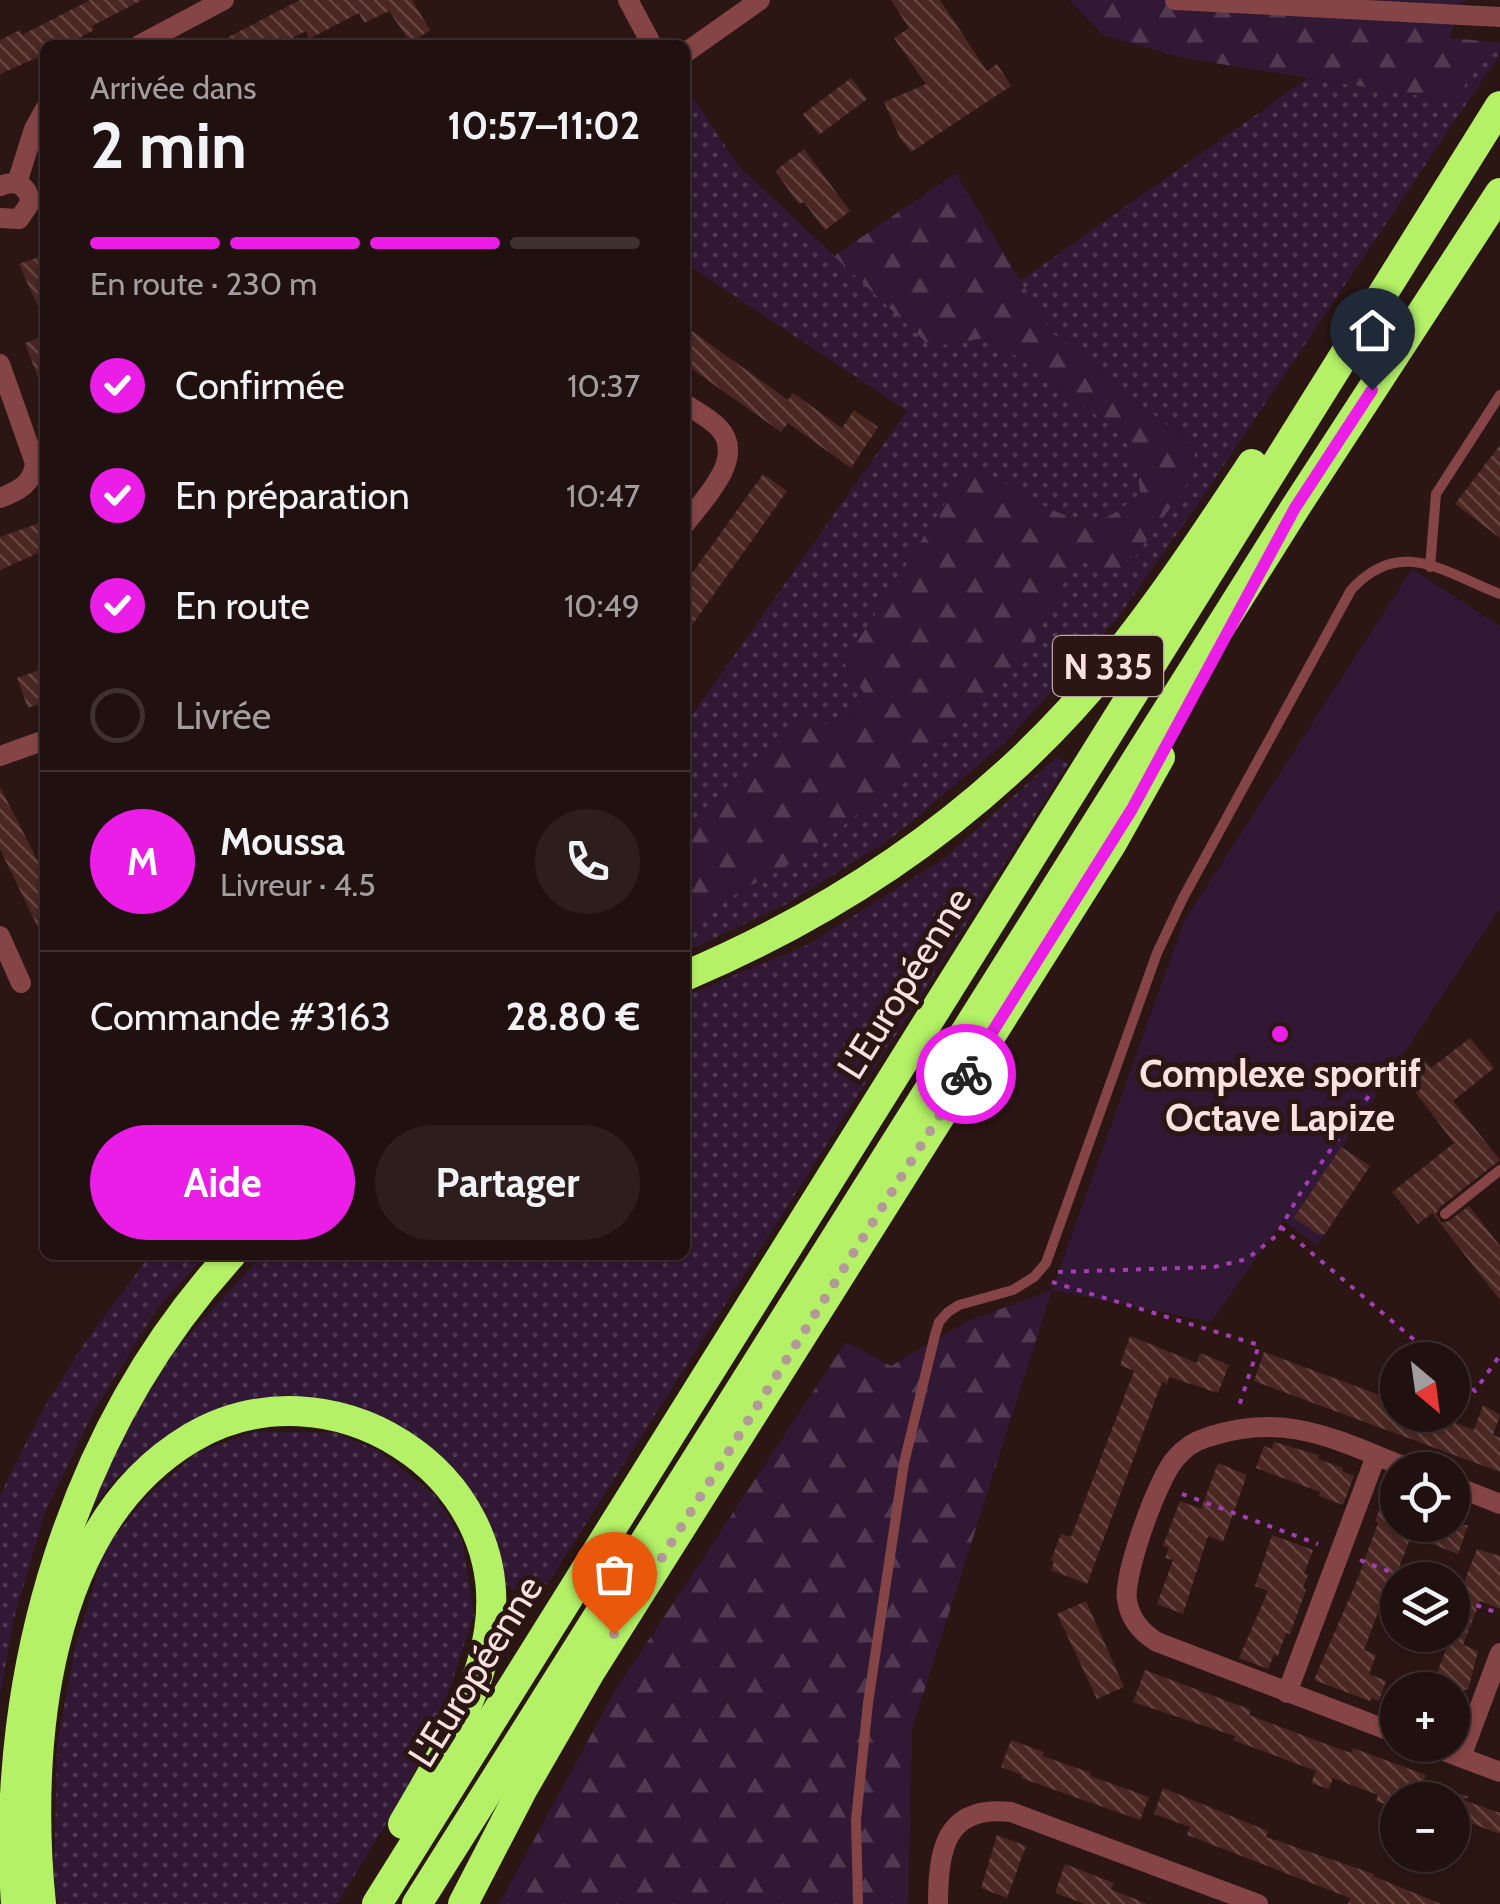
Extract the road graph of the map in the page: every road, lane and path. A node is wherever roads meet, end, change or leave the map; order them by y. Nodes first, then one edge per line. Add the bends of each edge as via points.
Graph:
1 (224, 0) edge
2 (628, 0) edge
3 (760, 0) edge
4 (1175, 0) edge
5 (1280, 0) edge
6 (1341, 8) junction
7 (1500, 17) edge
8 (148, 40) edge
9 (649, 40) edge
10 (690, 49) edge
11 (1500, 106) edge
12 (40, 118) edge
13 (8, 184) edge
14 (1500, 193) edge
15 (37, 210) edge
16 (1, 224) edge
17 (1418, 235) junction
18 (0, 364) edge
19 (1500, 395) edge
20 (690, 408) edge
21 (0, 498) edge
22 (1295, 508) junction
23 (690, 517) edge
24 (1430, 567) junction
25 (1500, 594) edge
26 (40, 742) edge
27 (0, 756) edge
28 (0, 936) edge
29 (690, 974) edge
30 (22, 984) dead end
31 (1373, 1090) dead end
32 (1500, 1170) edge
33 (1445, 1214) dead end
34 (1281, 1227) junction
35 (227, 1260) edge
36 (1034, 1277) junction
37 (1417, 1342) edge
38 (1500, 1355) edge
39 (1470, 1387) edge
40 (1235, 1430) junction
41 (1376, 1456) junction
42 (1380, 1458) edge
43 (1160, 1486) junction
44 (1470, 1492) edge
45 (1500, 1504) edge
46 (1340, 1552) junction
47 (1380, 1568) edge
48 (1470, 1603) edge
49 (1500, 1614) edge
50 (1500, 1653) edge
51 (1287, 1693) junction
52 (1380, 1727) edge
53 (1470, 1733) edge
54 (1470, 1760) edge
55 (1500, 1772) edge
56 (16, 1904) edge
57 (40, 1904) edge
58 (356, 1904) edge
59 (377, 1904) edge
60 (417, 1904) edge
61 (463, 1904) edge
62 (858, 1904) edge
63 (938, 1904) edge
64 (1258, 1904) edge

1 - 8 street
2 - 9 street
3 - 10 street
4 - 6 street
5 - 6 street
6 - 7 street
11 - 17 highway, L'Européenne
12 - 13 street
13 - 15 street via 28,192
14 - 22 highway, L'Européenne
15 - 16 street
17 - 29 highway, N 335 via 1112,662 1043,739 890,868 793,926
17 - 59 highway, L'Européenne
18 - 21 street via 35,463 26,484
19 - 24 lane via 1436,494
20 - 23 street via 719,428 728,450 723,471
22 - 60 highway, L'Européenne
22 - 61 highway, N 335 via 1132,809 590,1672
24 - 25 lane
24 - 36 lane via 1406,560 1381,565 1350,590 1329,625 1157,952 1050,1255
26 - 27 street
28 - 30 street
31 - 34 path
32 - 33 lane
34 - 36 path via 1246,1259 1214,1266
34 - 37 path
35 - 56 highway via 168,1332 120,1408 52,1566 16,1740
36 - 40 path via 1259,1345
36 - 62 lane via 959,1305 935,1335 904,1463 868,1703 856,1820
38 - 39 path via 1475,1391
40 - 41 street via 1299,1428
40 - 43 street via 1192,1444
41 - 42 street
41 - 46 street
43 - 46 path
43 - 51 street via 1128,1576 1128,1606 1137,1624 1166,1646
44 - 45 street
46 - 47 path
46 - 51 street
48 - 49 path
50 - 53 street
51 - 52 street
54 - 55 street
57 - 58 highway via 37,1797 47,1686 66,1608 89,1551 125,1496 181,1444 231,1420 295,1410 366,1424 418,1456 463,1508 488,1578 489,1632 472,1689
63 - 64 street via 942,1847 970,1816 990,1811 1011,1812

